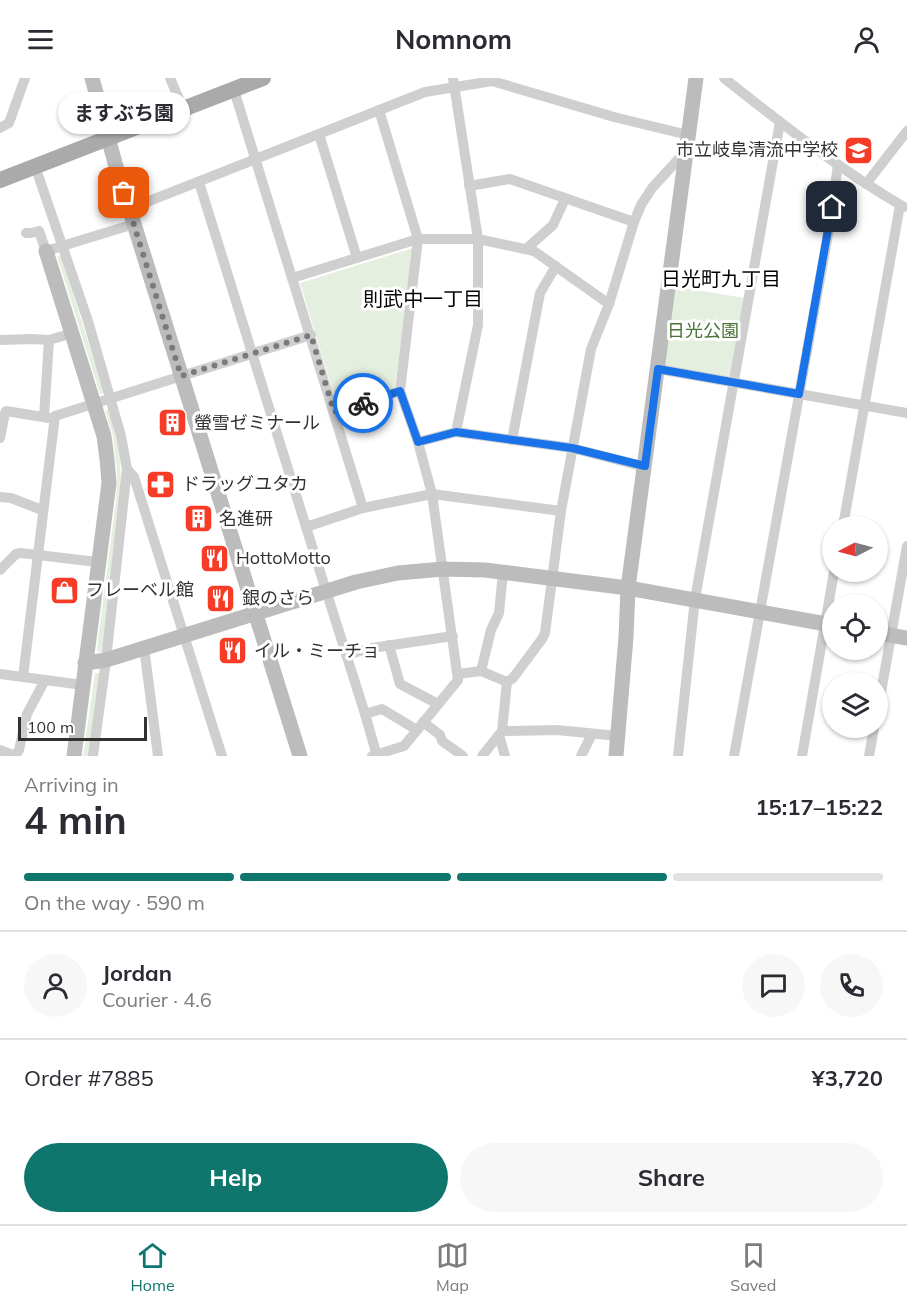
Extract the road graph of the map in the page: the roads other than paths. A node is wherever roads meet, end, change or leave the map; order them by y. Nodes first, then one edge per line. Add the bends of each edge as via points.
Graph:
1 (25, 78) edge
2 (92, 78) edge
3 (170, 78) edge
4 (263, 78) edge
5 (696, 78) edge
6 (724, 78) edge
7 (454, 82) edge
8 (234, 90) junction
9 (183, 109) junction
10 (379, 110) junction
11 (780, 122) junction
12 (0, 128) edge
13 (907, 132) edge
14 (319, 134) junction
15 (108, 138) junction
16 (687, 143) junction
17 (255, 159) junction
18 (838, 165) junction
19 (35, 166) junction
20 (0, 180) edge
21 (199, 182) junction
22 (866, 184) junction
23 (469, 186) junction
24 (565, 199) junction
25 (904, 206) edge
26 (129, 209) junction
27 (634, 222) junction
28 (134, 224) junction
29 (26, 233) dead end
30 (418, 239) junction
31 (477, 239) junction
32 (62, 246) junction
33 (526, 249) junction
34 (46, 252) junction
35 (357, 258) junction
36 (556, 266) junction
37 (292, 278) junction
38 (609, 304) junction
39 (73, 333) junction
40 (311, 335) junction
41 (0, 340) edge
42 (49, 340) junction
43 (252, 354) junction
44 (658, 369) junction
45 (181, 376) junction
46 (733, 382) junction
47 (400, 391) junction
48 (799, 394) junction
49 (110, 398) junction
50 (94, 404) junction
51 (864, 406) junction
52 (334, 412) junction
53 (907, 413) edge
54 (49, 418) junction
55 (456, 432) junction
56 (0, 438) edge
57 (512, 440) junction
58 (418, 442) junction
59 (572, 448) junction
60 (645, 466) junction
61 (127, 469) junction
62 (432, 494) junction
63 (0, 497) edge
64 (363, 508) junction
65 (42, 510) junction
66 (561, 511) junction
67 (845, 516) edge
68 (306, 526) junction
69 (907, 546) edge
70 (37, 555) junction
71 (98, 562) junction
72 (443, 569) junction
73 (0, 570) edge
74 (503, 572) junction
75 (551, 578) junction
76 (628, 588) junction
77 (326, 591) junction
78 (695, 599) junction
79 (760, 611) junction
80 (255, 613) junction
81 (888, 619) edge
82 (822, 623) edge
83 (184, 634) junction
84 (888, 635) edge
85 (453, 636) junction
86 (907, 638) edge
87 (389, 645) junction
88 (144, 647) junction
89 (346, 655) junction
90 (822, 658) edge
91 (106, 660) junction
92 (86, 663) junction
93 (481, 670) junction
94 (0, 674) edge
95 (458, 674) junction
96 (22, 677) junction
97 (45, 680) junction
98 (507, 682) junction
99 (83, 685) junction
100 (438, 705) junction
101 (365, 714) junction
102 (420, 726) junction
103 (501, 733) junction
104 (592, 734) junction
105 (618, 736) junction
106 (872, 738) edge
107 (0, 750) edge
108 (74, 756) edge
109 (93, 756) edge
110 (158, 756) edge
111 (222, 756) edge
112 (300, 756) edge
113 (375, 756) edge
114 (463, 756) edge
115 (482, 756) edge
116 (505, 756) edge
117 (581, 756) edge
118 (616, 756) edge
119 (678, 756) edge
120 (734, 756) edge
121 (802, 756) edge
122 (869, 756) edge

1 - 12 street via 9,123
2 - 15 street
3 - 9 street
4 - 8 main road
5 - 16 street
6 - 11 street
7 - 10 street
7 - 16 street via 492,81
7 - 23 street
8 - 9 main road
8 - 17 street
9 - 15 main road
10 - 14 street
10 - 30 street
11 - 18 street
11 - 46 street
13 - 22 street
14 - 17 street
14 - 35 street
15 - 19 main road
15 - 26 street
16 - 27 street via 652,188
16 - 44 street
17 - 21 street
17 - 37 street
18 - 22 street
18 - 48 street
19 - 20 main road
19 - 32 street
21 - 26 street
21 - 43 street
22 - 25 street
23 - 24 street via 510,179
23 - 31 street
24 - 27 street
24 - 33 street via 553,225
25 - 51 street
26 - 28 street
27 - 38 street
28 - 32 street
28 - 45 street
29 - 34 street via 39,231
30 - 31 street
30 - 35 street
30 - 47 street
31 - 33 street
31 - 55 street via 478,325
32 - 34 street
32 - 49 street
33 - 36 street
34 - 39 street
35 - 37 street
36 - 38 street
36 - 57 street via 540,293
37 - 40 street
38 - 59 street via 591,349
39 - 42 street
39 - 50 street
40 - 43 street
40 - 52 street
41 - 42 street
42 - 54 street
43 - 45 street
43 - 68 street
44 - 46 street
44 - 60 street
45 - 49 street
45 - 80 street
46 - 48 street
46 - 78 street
47 - 52 street
47 - 58 street
48 - 51 street
48 - 79 street
49 - 50 street
49 - 61 street
50 - 54 street
50 - 71 street via 104,436 109,483
51 - 53 street
51 - 67 street
52 - 64 street
54 - 56 street via 6,411
54 - 65 street
55 - 57 street
55 - 58 street
57 - 59 street
58 - 62 street
59 - 60 street
59 - 66 street
60 - 76 street
61 - 83 street via 134,477
61 - 91 street
62 - 64 street
62 - 66 street
62 - 72 street
63 - 65 street
64 - 68 street
65 - 70 street
66 - 75 street
68 - 77 street
69 - 81 street
70 - 71 street
70 - 73 street via 16,554
70 - 96 street
71 - 92 street
72 - 74 street
72 - 77 street via 398,573
72 - 85 street
74 - 75 street
74 - 93 street via 499,614
75 - 76 street
75 - 98 street via 543,639
76 - 78 street
76 - 105 street
77 - 80 street
77 - 89 street
78 - 79 street
78 - 119 street
79 - 82 street
79 - 120 street
80 - 83 street
80 - 112 street
83 - 88 street
83 - 111 street
84 - 86 street
85 - 87 street
85 - 95 street
87 - 89 street
87 - 100 street via 400,684
88 - 91 street
88 - 110 street
89 - 101 street
90 - 121 street
91 - 92 street
91 - 109 street
92 - 99 street
93 - 95 street
93 - 98 street
94 - 96 street
95 - 100 street via 458,680
96 - 97 street
97 - 99 street
97 - 107 street via 27,714 19,750 15,756
98 - 103 street
99 - 108 street
100 - 102 street
101 - 102 street via 382,709
101 - 113 street
102 - 113 street via 404,746
102 - 114 street via 440,735 442,741
103 - 104 street via 557,730
103 - 115 street
103 - 116 street
104 - 105 street
104 - 117 street
105 - 118 street
106 - 122 street

